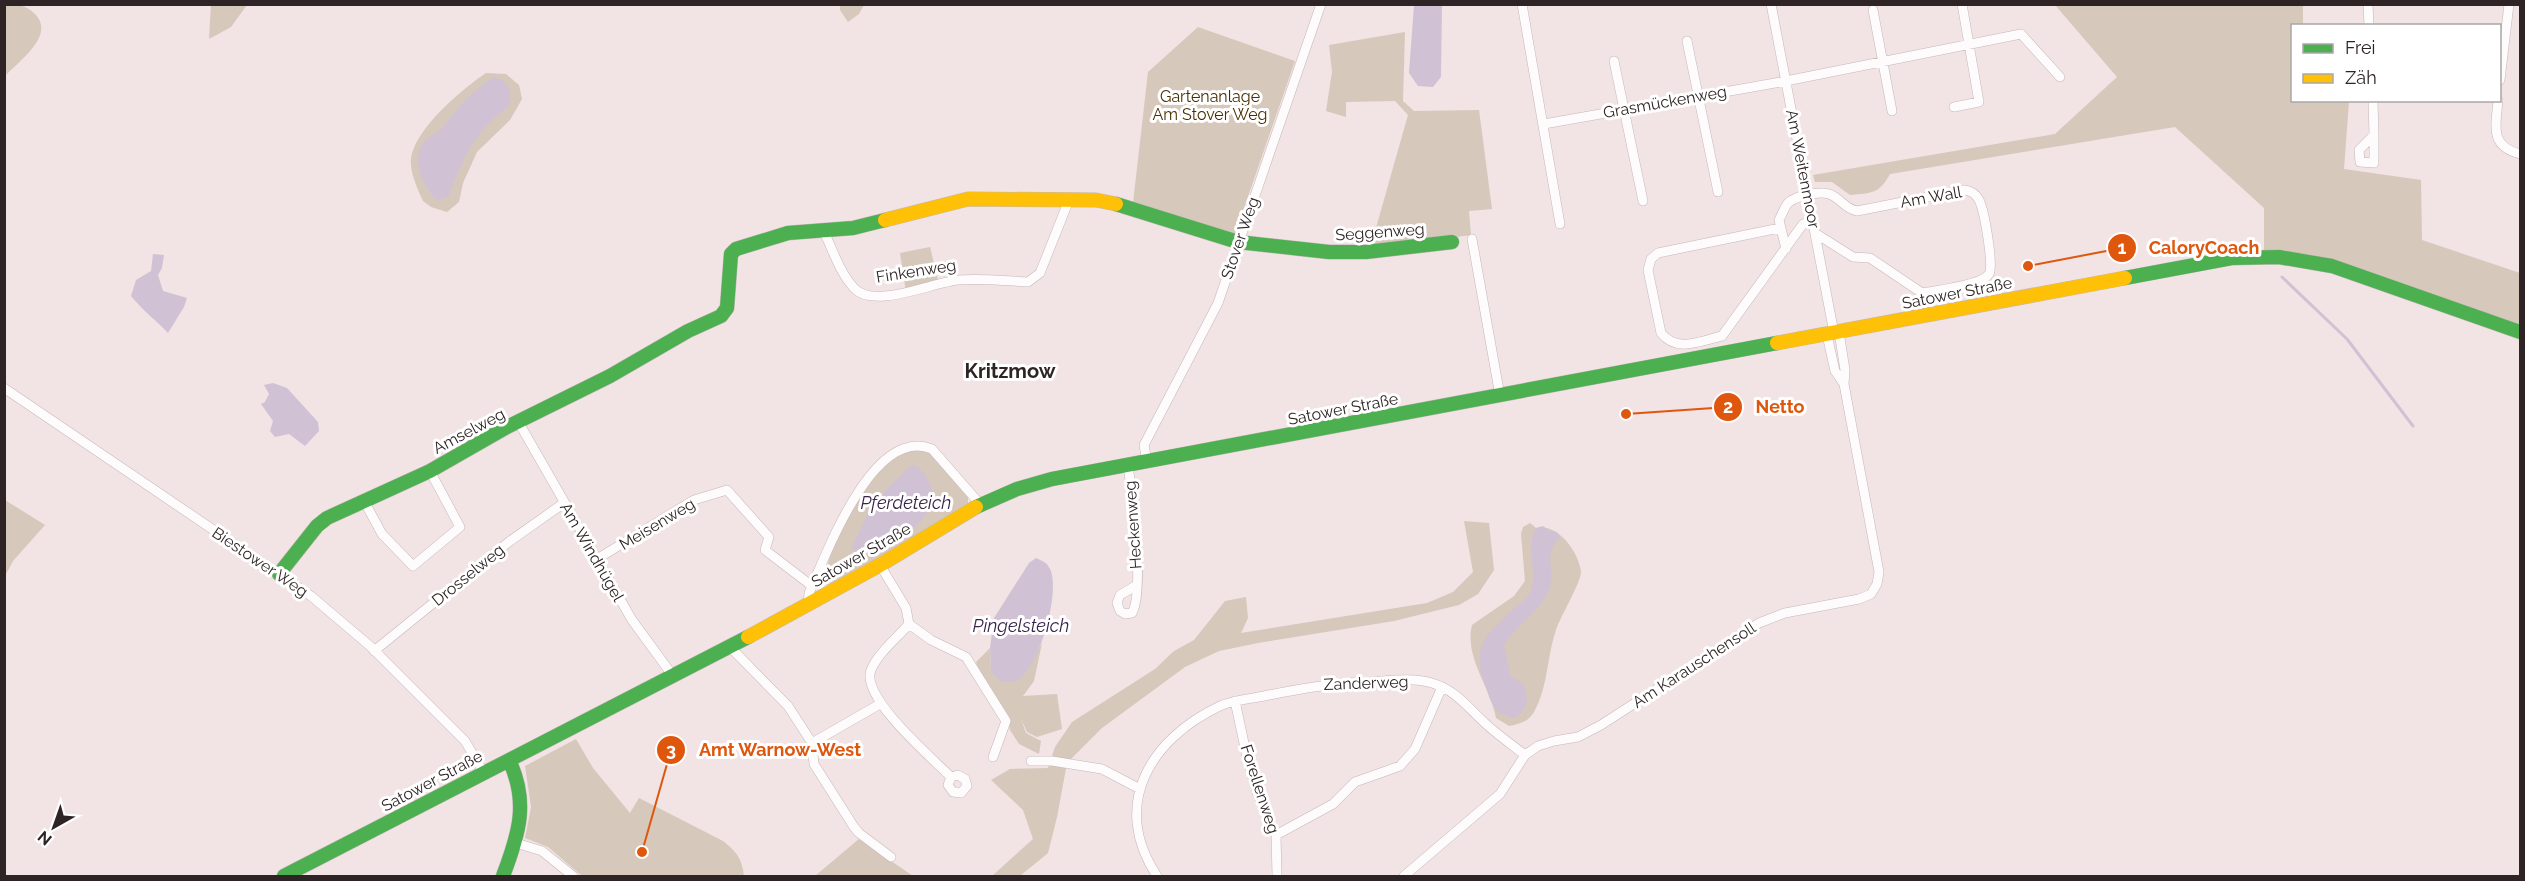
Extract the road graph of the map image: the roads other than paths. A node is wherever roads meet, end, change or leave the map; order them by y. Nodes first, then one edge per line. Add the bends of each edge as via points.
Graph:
1 (1321, 4) edge
2 (1522, 4) edge
3 (1772, 4) edge
4 (1962, 4) edge
5 (2368, 4) edge
6 (2509, 4) edge
7 (1873, 10) dead end
8 (2369, 24) edge
9 (1687, 41) dead end
10 (1970, 46) junction
11 (1614, 61) dead end
12 (1881, 62) junction
13 (2501, 66) edge
14 (2060, 77) dead end
15 (1786, 81) junction
16 (1698, 96) junction
17 (2373, 102) edge
18 (2498, 102) edge
19 (1954, 107) dead end
20 (1624, 108) junction
21 (1892, 111) dead end
22 (1544, 124) junction
23 (2374, 135) dead end
24 (2520, 154) edge
25 (1718, 192) dead end
26 (1808, 196) junction
27 (1069, 201) junction
28 (1643, 201) dead end
29 (1813, 221) junction
30 (1560, 224) dead end
31 (1780, 228) junction
32 (824, 232) junction
33 (1815, 233) junction
34 (1472, 239) dead end
35 (1238, 243) junction
36 (1452, 243) dead end
37 (1786, 249) junction
38 (2520, 332) edge
39 (1833, 333) junction
40 (4, 388) edge
41 (1500, 396) junction
42 (519, 423) junction
43 (1147, 462) junction
44 (1128, 465) junction
45 (430, 471) junction
46 (364, 501) junction
47 (564, 503) junction
48 (980, 504) junction
49 (597, 559) junction
50 (880, 565) junction
51 (279, 574) junction
52 (1137, 585) dead end
53 (812, 586) junction
54 (808, 605) junction
55 (909, 624) junction
56 (730, 646) junction
57 (374, 651) junction
58 (672, 676) junction
59 (1442, 687) junction
60 (1235, 701) junction
61 (880, 704) junction
62 (812, 743) junction
63 (1525, 755) junction
64 (993, 757) dead end
65 (509, 760) junction
66 (1031, 761) dead end
67 (484, 772) junction
68 (951, 777) dead end
69 (1140, 789) junction
70 (1276, 835) junction
71 (516, 843) junction
72 (891, 857) dead end
73 (284, 876) edge
74 (503, 876) edge
75 (573, 876) edge
76 (1157, 876) edge
77 (1277, 876) edge
78 (1404, 876) edge

1 - 35 street, Stover Weg
2 - 22 street
3 - 15 street, Am Weitenmoor
4 - 10 street
5 - 8 street
6 - 13 street
7 - 12 street
9 - 16 street
10 - 12 street, Grasmückenweg
10 - 14 street, Grasmückenweg via 2021,34
10 - 19 street via 1979,102
11 - 20 street
12 - 15 street, Grasmückenweg
12 - 21 street
15 - 16 street, Grasmückenweg
15 - 26 street, Am Weitenmoor
16 - 20 street, Grasmückenweg
16 - 25 street
17 - 23 street
18 - 24 street via 2497,141
20 - 22 street, Grasmückenweg
20 - 28 street
22 - 30 street
26 - 29 street, Am Weitenmoor
26 - 31 street via 1789,202 1779,220
26 - 33 street, Am Wall via 1827,193 1846,209 1857,211 1972,191 1980,201 1992,264 1989,275 1980,281 1922,293 1870,258 1853,257
27 - 32 main road via 968,199
27 - 32 street, Finkenweg via 1040,273 1028,282 958,280 884,296 865,294 856,290 845,274
27 - 35 main road via 1096,200 1126,206
29 - 33 street, Am Weitenmoor
29 - 37 street via 1803,224
31 - 37 street
31 - 37 street via 1658,253 1651,259 1648,270 1661,333 1676,345 1722,336
32 - 42 main road, Amselweg via 788,233 736,249 729,261 728,308 721,316
33 - 39 street, Am Weitenmoor
34 - 41 street
35 - 36 main road, Seggenweg via 1347,254
35 - 43 street, Stover Weg via 1218,303 1144,445
38 - 39 main road, Satower Straße via 2332,266 2256,257 2232,258
39 - 41 main road, Satower Straße
39 - 63 street, Am Karauschensoll via 1845,370 1844,384 1879,572 1871,594 1785,613 1759,623 1578,737 1539,746
40 - 51 street, Biestower Weg
41 - 43 main road, Satower Straße
42 - 45 main road, Amselweg
42 - 47 street, Am Windhügel
43 - 44 main road, Satower Straße
44 - 48 main road, Satower Straße via 1023,487
44 - 52 street, Heckenweg
45 - 46 main road, Amselweg
45 - 46 street via 460,527 413,566 382,534
46 - 51 main road, Amselweg via 317,526
47 - 49 street, Am Windhügel
47 - 57 street, Drosselweg via 510,541
48 - 50 main road, Satower Straße
48 - 53 street via 932,449 922,444 909,446 886,457 855,495
49 - 53 street, Meisenweg via 694,500 727,490 769,537 765,550
49 - 58 street, Am Windhügel via 632,620
50 - 54 main road, Satower Straße
50 - 55 street via 906,608
51 - 57 street, Biestower Weg
53 - 54 street
54 - 56 main road, Satower Straße
55 - 61 street via 879,656 870,672 871,688
55 - 64 street via 966,657 1006,720
56 - 58 main road, Satower Straße
56 - 62 street via 788,706
57 - 67 street, Biestower Weg via 465,741
58 - 65 main road, Satower Straße
59 - 60 street, Zanderweg via 1429,682 1329,683
59 - 63 street, Zanderweg via 1462,699
59 - 70 street via 1415,748 1400,766 1355,782 1333,804
60 - 69 street, Zanderweg via 1220,706 1164,745
60 - 70 street, Forellenweg via 1258,795
61 - 62 street
61 - 68 street
62 - 72 street via 814,764 841,808 859,833
63 - 78 street via 1500,794
65 - 67 main road, Satower Straße
65 - 71 main road via 521,795
66 - 69 street via 1102,769
67 - 73 main road, Satower Straße
69 - 76 street, Zanderweg via 1137,809 1141,841
70 - 77 street, Forellenweg
71 - 74 main road
71 - 75 street via 542,851

